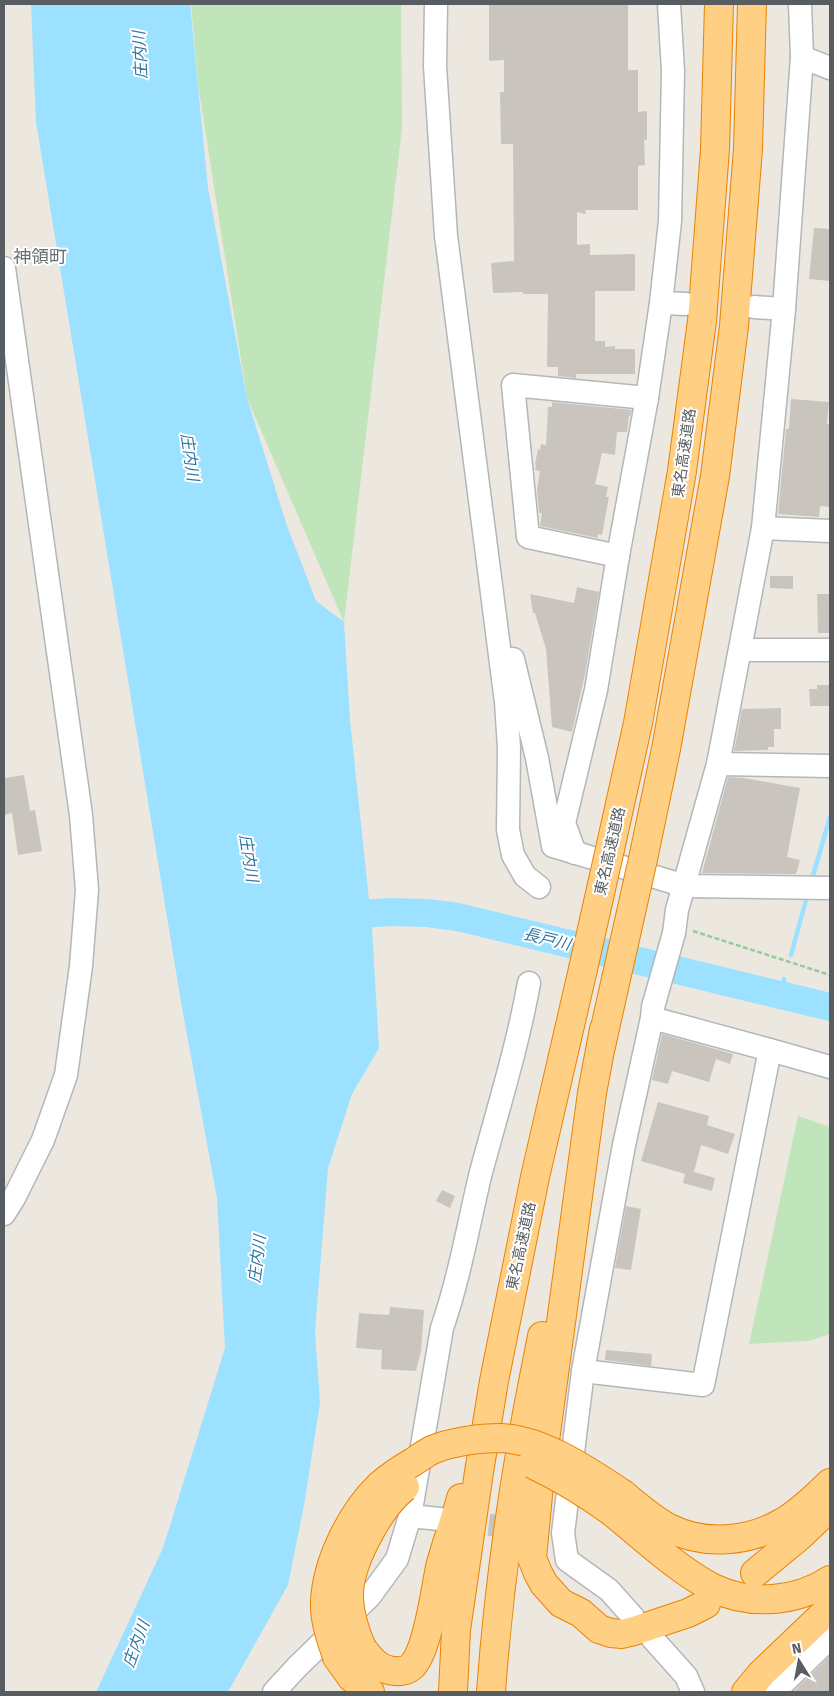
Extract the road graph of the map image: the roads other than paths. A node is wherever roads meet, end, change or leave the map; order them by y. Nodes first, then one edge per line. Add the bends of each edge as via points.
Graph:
1 (436, 4) edge
2 (669, 4) edge
3 (718, 4) edge
4 (752, 4) edge
5 (800, 4) edge
6 (802, 57) junction
7 (830, 68) edge
8 (4, 268) edge
9 (661, 303) junction
10 (686, 304) dead end
11 (754, 307) dead end
12 (784, 309) junction
13 (648, 398) junction
14 (763, 528) junction
15 (830, 531) edge
16 (618, 556) junction
17 (498, 638) junction
18 (741, 650) junction
19 (830, 650) edge
20 (718, 764) junction
21 (830, 766) edge
22 (575, 853) junction
23 (685, 886) junction
24 (539, 887) dead end
25 (830, 888) edge
26 (529, 983) dead end
27 (653, 1012) junction
28 (604, 1029) junction
29 (770, 1050) junction
30 (830, 1067) edge
31 (4, 1214) edge
32 (583, 1371) junction
33 (494, 1381) junction
34 (830, 1483) edge
35 (617, 1503) junction
36 (830, 1507) edge
37 (410, 1516) junction
38 (440, 1519) tunnel mouth
39 (755, 1573) dead end
40 (830, 1580) edge
41 (706, 1604) dead end
42 (830, 1608) edge
43 (633, 1617) dead end
44 (652, 1638) dead end
45 (830, 1638) edge
46 (349, 1652) junction
47 (274, 1692) edge
48 (370, 1692) edge
49 (453, 1692) edge
50 (491, 1692) edge
51 (692, 1692) edge
52 (746, 1692) edge
53 (774, 1692) edge

1 - 17 street via 435,66 446,236
2 - 9 street via 673,71 670,221
3 - 33 highway, 東名高速道路, bridge via 715,149 702,321 682,471 638,723 535,1177
4 - 28 highway, bridge via 748,149 734,326 718,448 666,750
5 - 6 street
6 - 7 street
6 - 12 street
8 - 31 street via 81,815 87,890 81,966 66,1075 42,1140
9 - 10 street
9 - 13 street
11 - 12 street
12 - 14 street
13 - 16 street
13 - 16 street via 512,385 528,536
14 - 15 street
14 - 18 street
16 - 22 street via 596,690 564,823
17 - 22 street via 512,657 537,758 553,846
17 - 24 street via 509,748 508,830 513,855 525,876
18 - 19 street
18 - 20 street
20 - 21 street
20 - 23 street
22 - 23 street
23 - 25 street
23 - 27 street
26 - 37 street via 521,1027 442,1328
27 - 29 street
27 - 32 street via 624,1145
28 - 41 highway via 592,1093 532,1558 544,1584 561,1603 611,1633 634,1632
28 - 50 highway via 521,1448 498,1605
29 - 30 street
29 - 32 street via 703,1385
32 - 43 street via 553,1532 567,1560 609,1590
33 - 46 highway via 477,1431 416,1661 410,1668 392,1671
33 - 49 highway, 東名高速道路 via 456,1630
34 - 35 highway via 784,1522 745,1537 726,1539 688,1535
35 - 40 highway via 687,1572 713,1588 750,1598 773,1599 818,1588
35 - 46 highway, bridge via 587,1470 529,1443 500,1438 461,1442 432,1450 379,1486 359,1510 340,1543 330,1572 325,1602 327,1625
36 - 39 highway
37 - 38 street
37 - 47 street via 396,1559 370,1596
42 - 52 highway
44 - 51 street via 686,1676
45 - 53 street
46 - 48 highway via 352,1678

